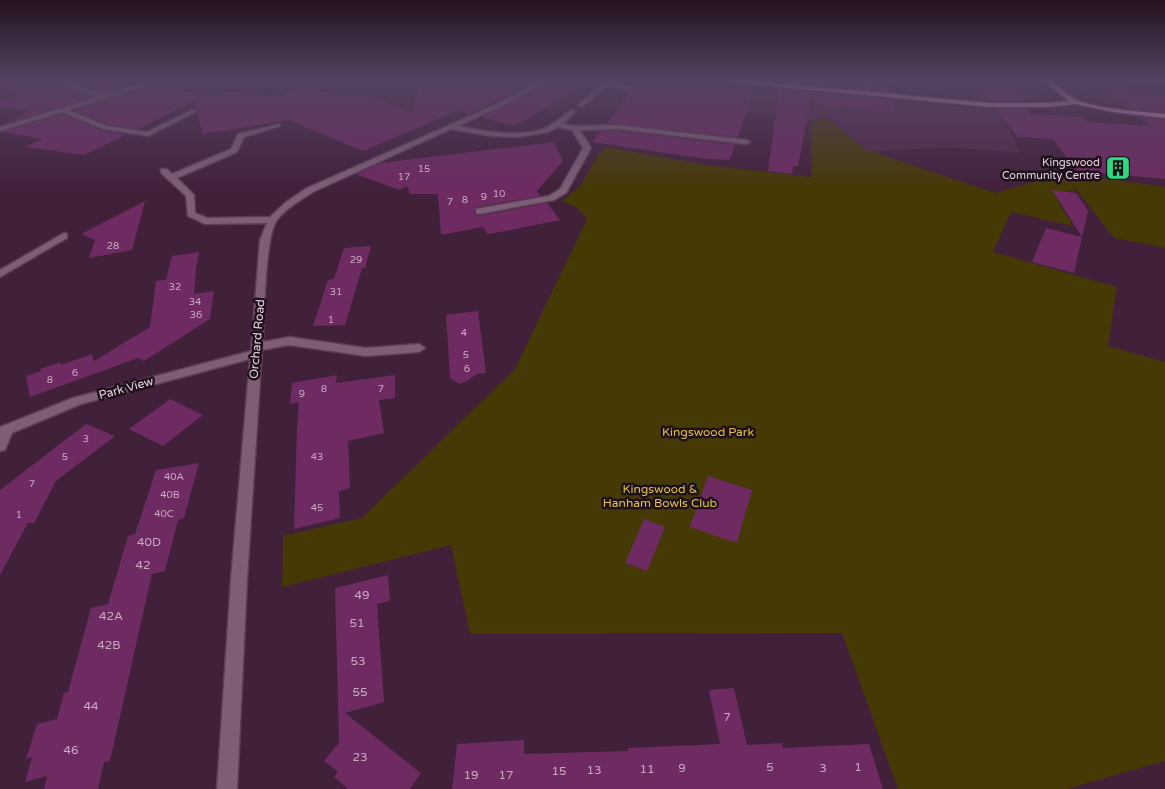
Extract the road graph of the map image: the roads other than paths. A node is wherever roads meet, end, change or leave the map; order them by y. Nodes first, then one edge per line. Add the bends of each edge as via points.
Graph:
1 (40, 117) edge
2 (78, 117) edge
3 (182, 117) edge
4 (473, 117) edge
5 (566, 117) edge
6 (278, 125) dead end
7 (557, 125) junction
8 (451, 127) junction
9 (575, 128) junction
10 (0, 129) edge
11 (746, 142) dead end
12 (479, 211) dead end
13 (272, 220) junction
14 (64, 236) dead end
15 (0, 274) edge
16 (419, 348) dead end
17 (256, 351) junction
18 (3, 431) edge
19 (0, 446) edge
20 (227, 789) edge

1 - 10 street
2 - 3 street via 105,128 148,134
4 - 8 street
5 - 7 street
6 - 13 street via 241,136 234,150 168,175 190,195 191,214 205,221
7 - 8 street via 510,135
7 - 9 street
8 - 13 street via 310,190
9 - 11 street via 617,127
9 - 12 street via 587,148 563,191 551,198
13 - 17 street, Orchard Road via 265,240
14 - 15 street
16 - 17 street, Park View via 366,352 289,341
17 - 18 street, Park View via 77,401
17 - 20 street, Orchard Road
18 - 19 street

